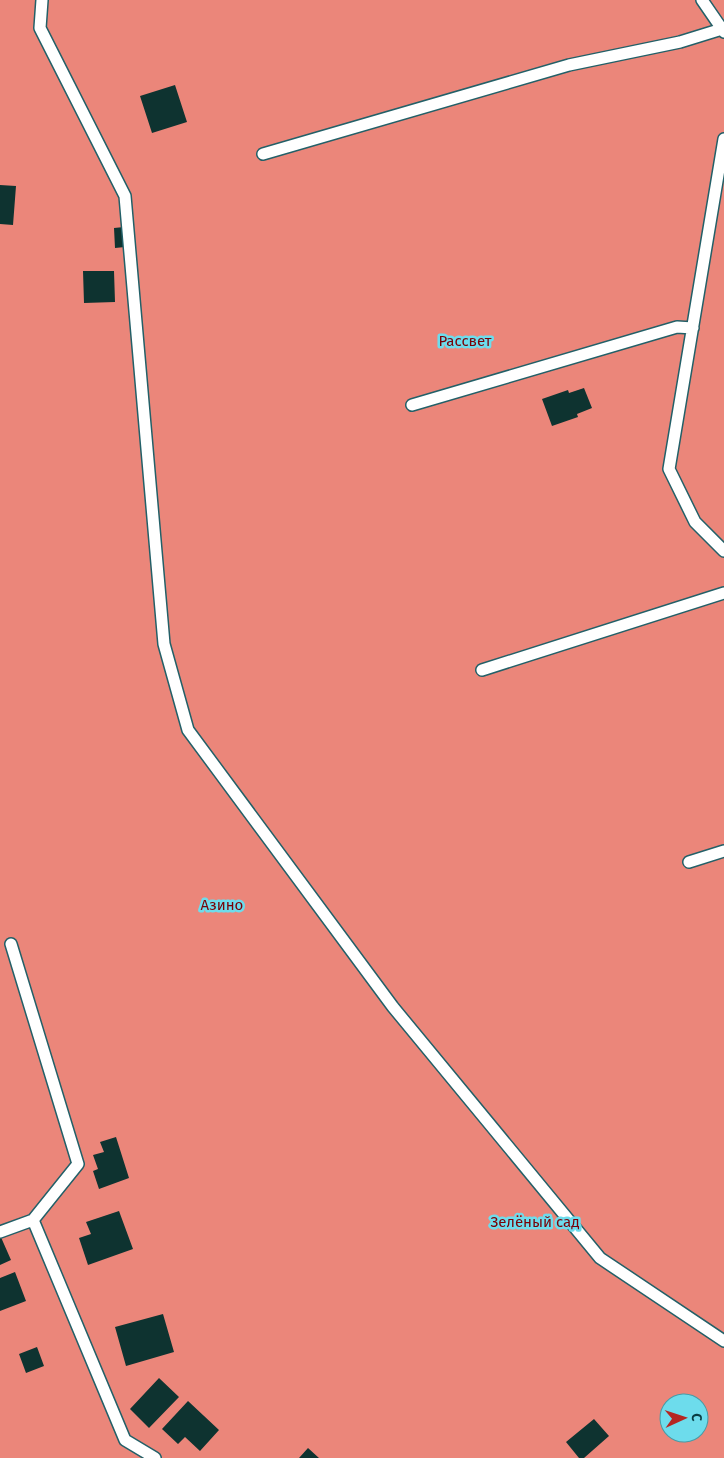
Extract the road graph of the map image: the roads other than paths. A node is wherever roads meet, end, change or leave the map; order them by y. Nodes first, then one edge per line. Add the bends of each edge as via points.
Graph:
1 (42, 0) edge
2 (702, 0) edge
3 (723, 31) edge
4 (724, 139) edge
5 (264, 154) dead end
6 (693, 328) junction
7 (412, 404) dead end
8 (724, 551) edge
9 (724, 593) edge
10 (482, 670) dead end
11 (724, 851) edge
12 (689, 862) dead end
13 (11, 944) dead end
14 (33, 1220) junction
15 (0, 1232) edge
16 (724, 1341) edge
17 (155, 1458) edge

1 - 16 lane via 40,28 125,196 164,644 188,730 393,1007 600,1258
2 - 3 lane
3 - 5 lane via 569,64
4 - 6 lane
6 - 7 lane via 677,327
6 - 8 lane via 669,469 695,522
9 - 10 lane
11 - 12 lane
13 - 14 lane via 78,1164
14 - 15 lane
14 - 17 lane via 125,1440

